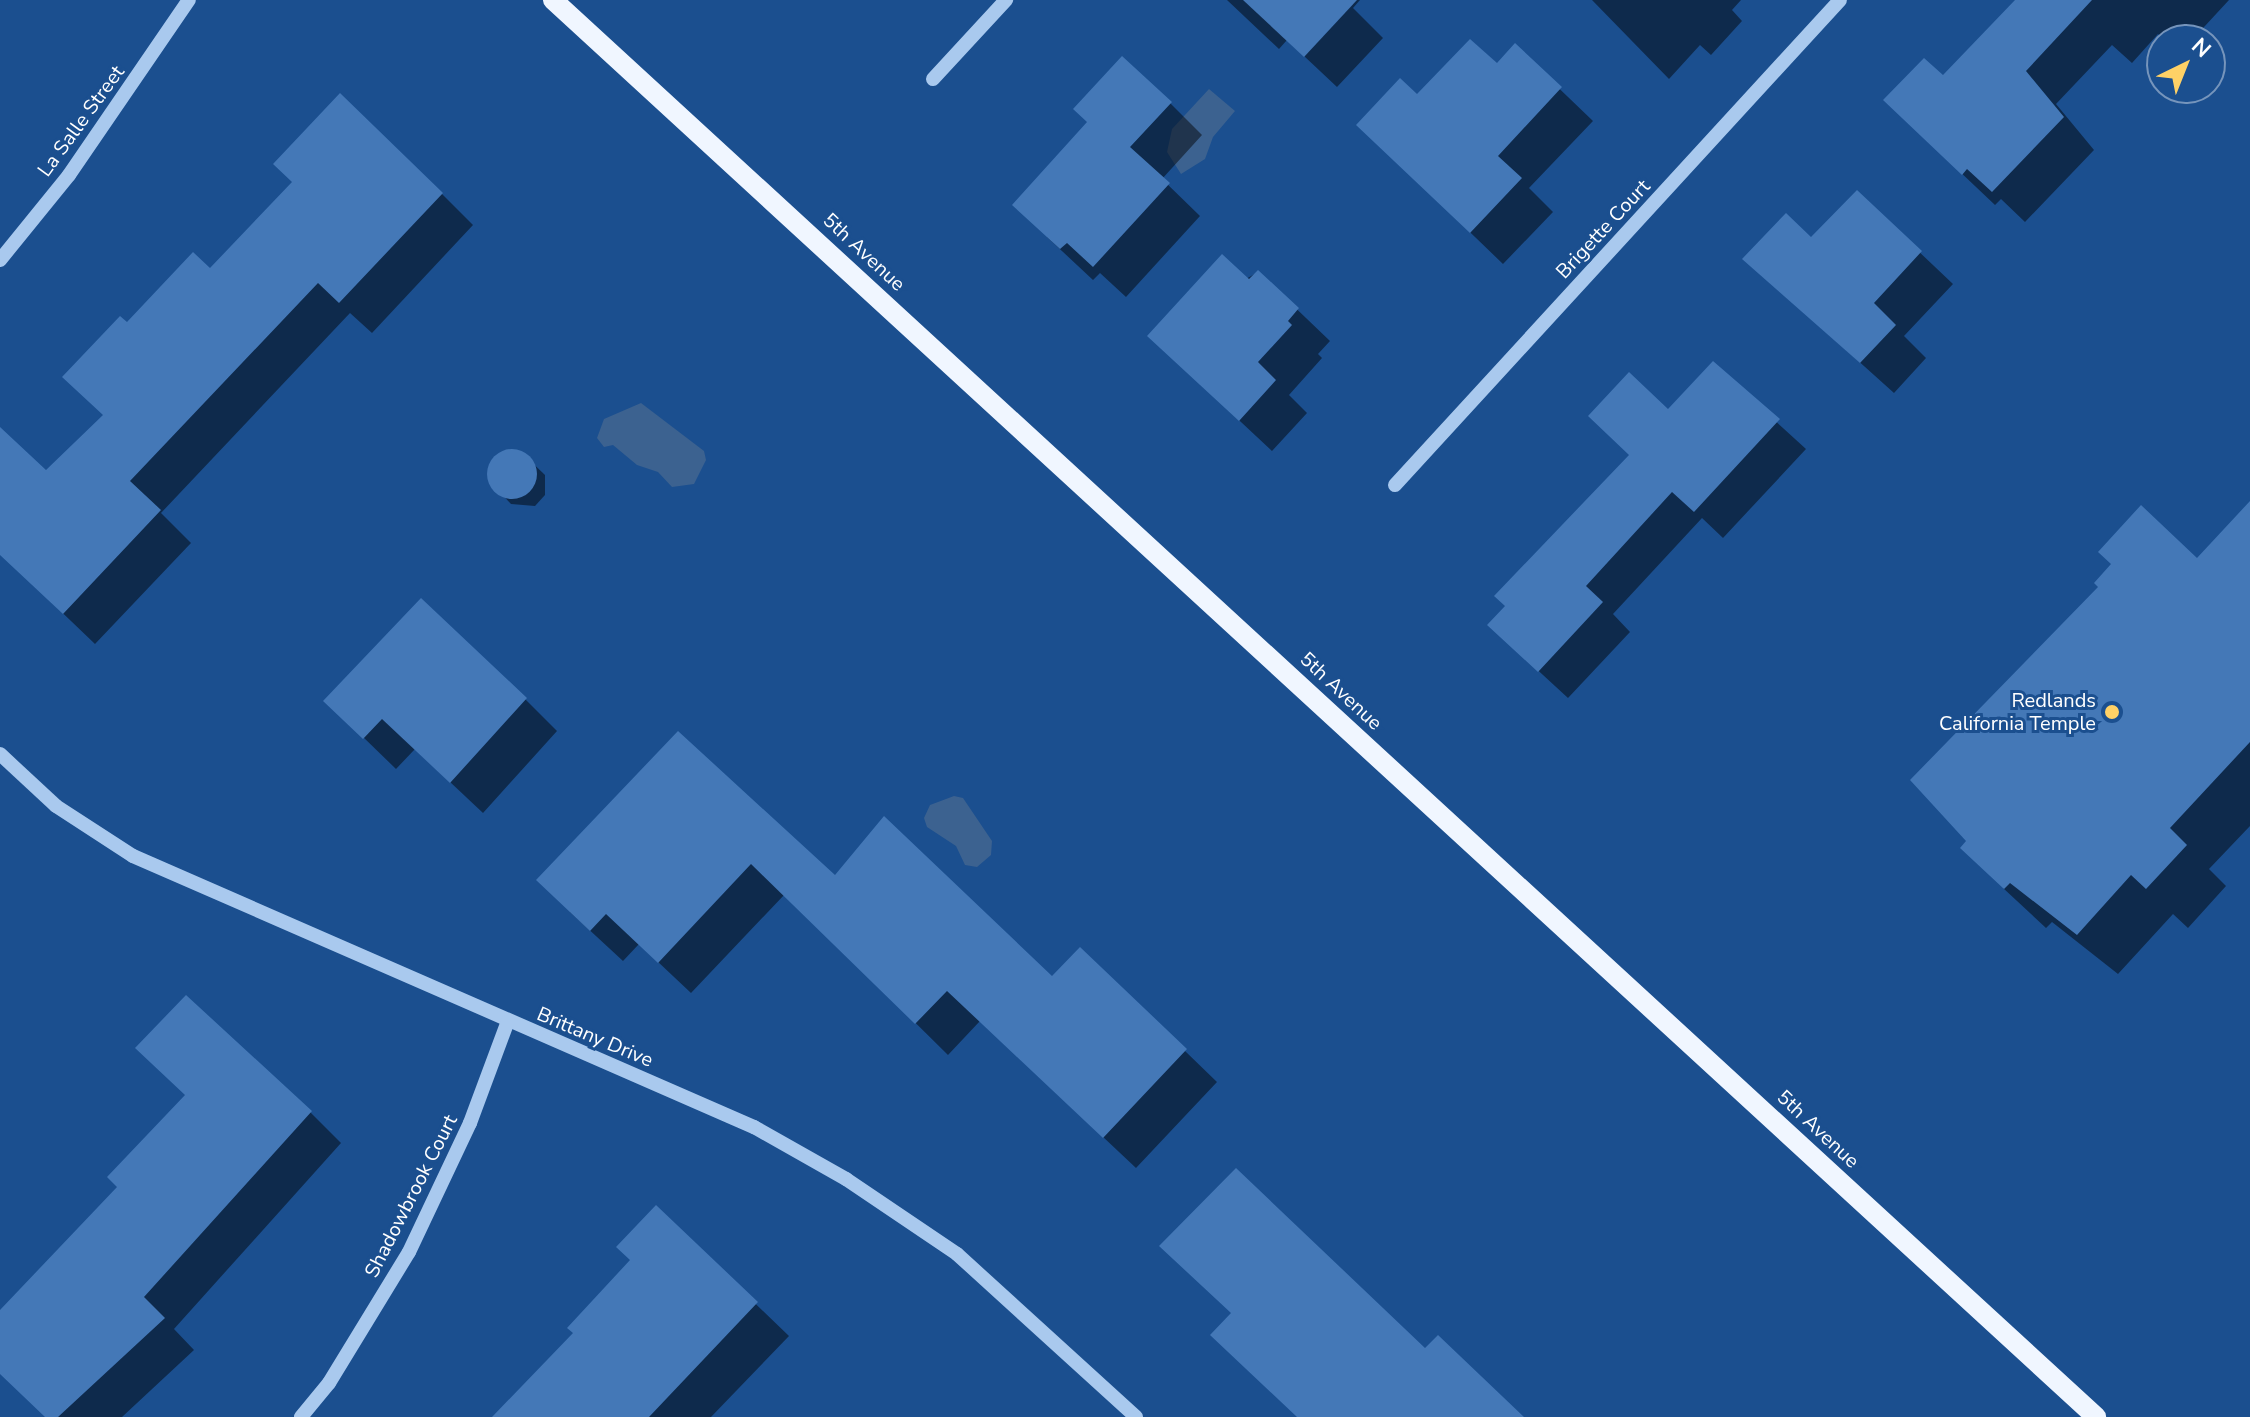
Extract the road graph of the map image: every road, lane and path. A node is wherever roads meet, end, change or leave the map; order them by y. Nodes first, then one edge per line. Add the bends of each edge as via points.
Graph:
1 (189, 0) edge
2 (553, 0) edge
3 (1006, 0) edge
4 (1840, 0) edge
5 (933, 79) dead end
6 (0, 260) edge
7 (1395, 485) dead end
8 (0, 754) edge
9 (508, 1021) junction
10 (301, 1417) edge
11 (1136, 1417) edge
12 (2096, 1417) edge

1 - 6 street, La Salle Street via 69,175
2 - 12 main road, 5th Avenue
3 - 5 street
4 - 7 street, Brigette Court
8 - 9 street, Brittany Drive via 56,806 133,856
9 - 10 street, Shadowbrook Court via 470,1123 409,1252 329,1383
9 - 11 street, Brittany Drive via 754,1127 846,1179 957,1254

